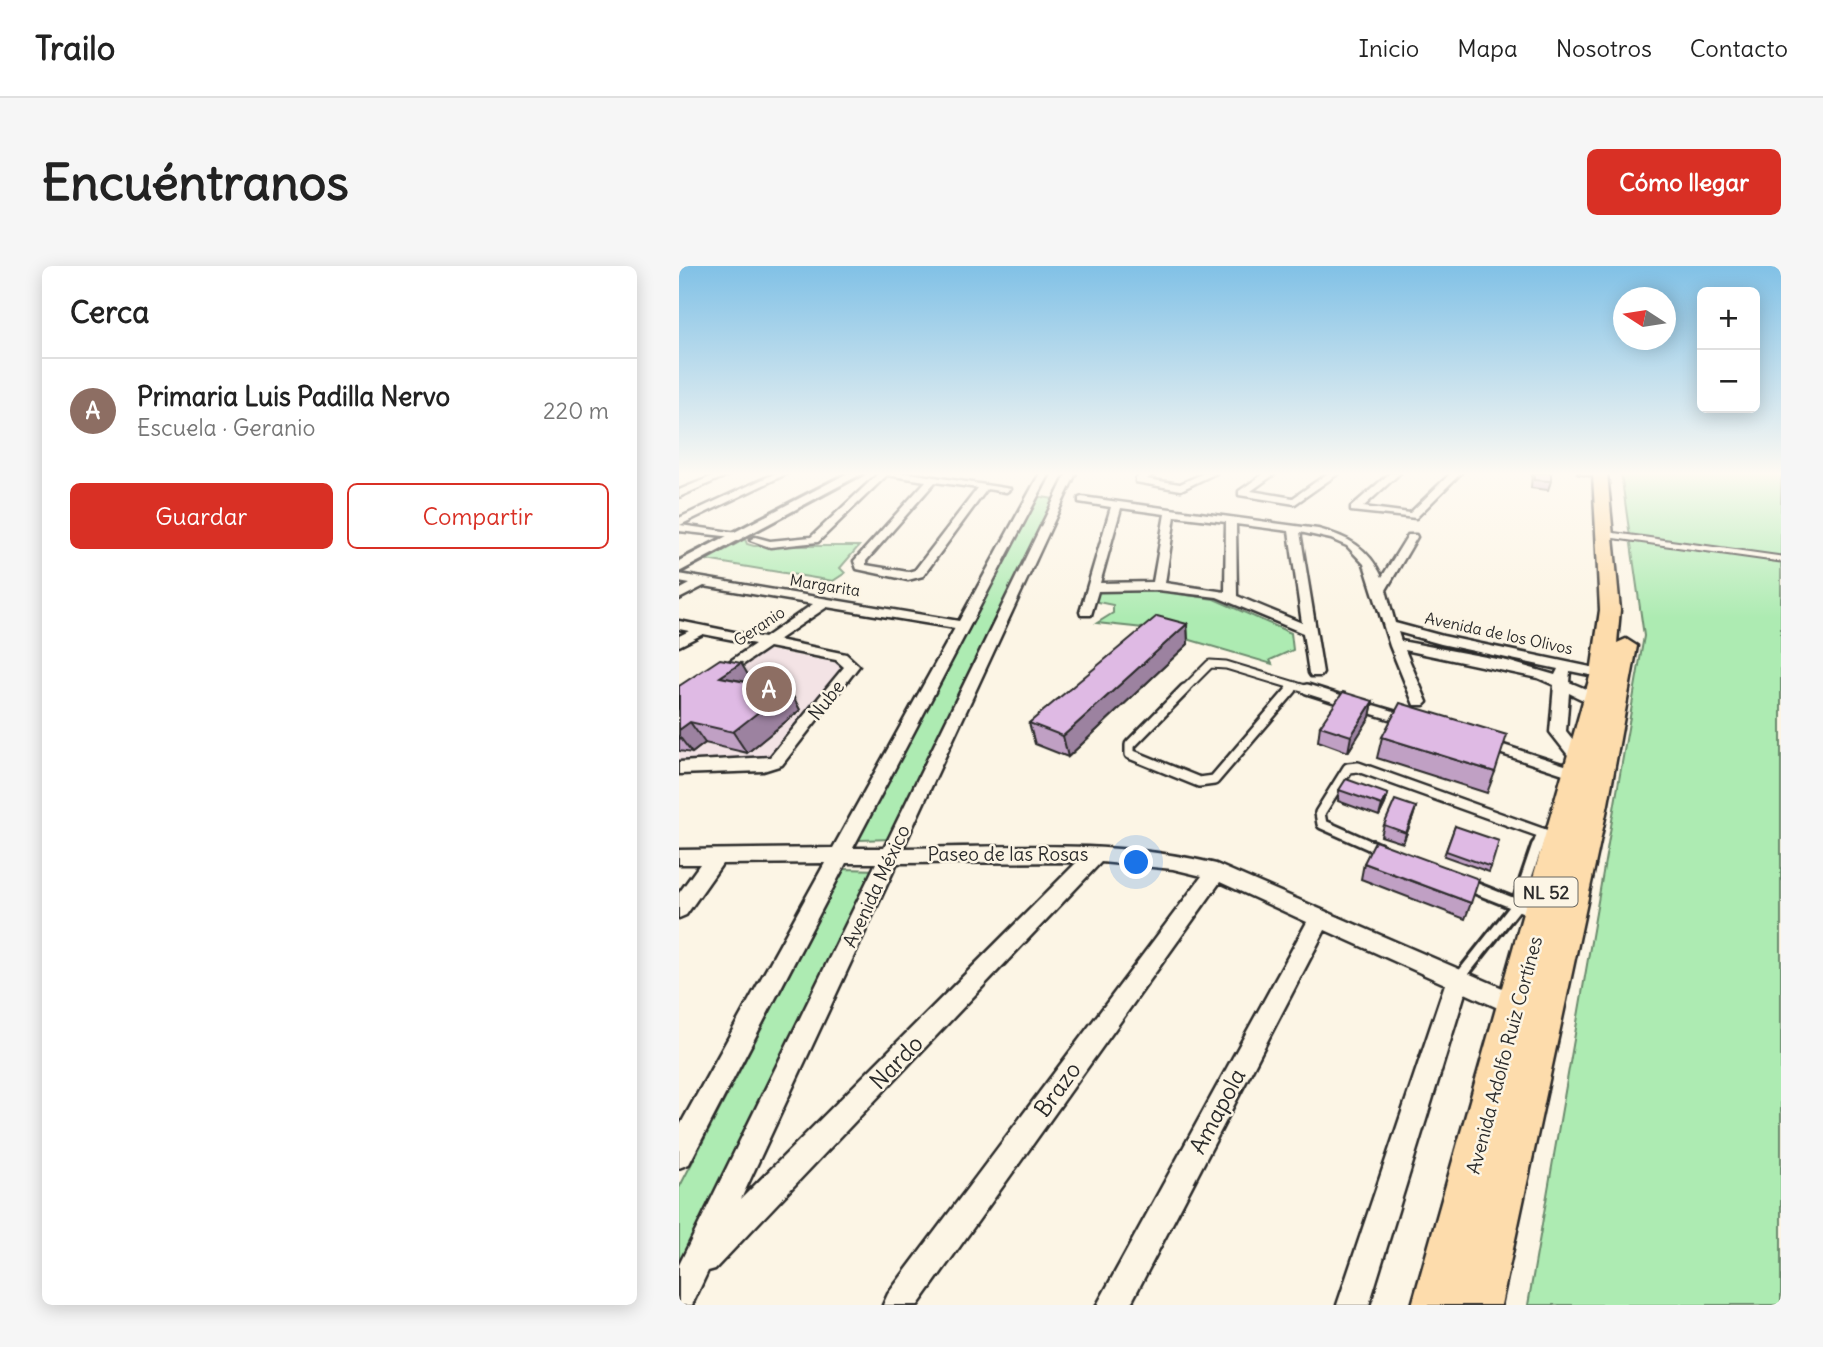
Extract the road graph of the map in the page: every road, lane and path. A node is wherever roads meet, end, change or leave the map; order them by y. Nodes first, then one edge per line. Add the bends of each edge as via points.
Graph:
1 (756, 521) edge
2 (759, 521) edge
3 (833, 521) edge
4 (895, 521) edge
5 (957, 521) edge
6 (1018, 521) edge
7 (1059, 521) edge
8 (1112, 521) edge
9 (1169, 521) edge
10 (1231, 521) edge
11 (1243, 521) edge
12 (1607, 521) edge
13 (679, 528) edge
14 (1294, 528) junction
15 (1609, 535) junction
16 (730, 536) junction
17 (1412, 537) dead end
18 (755, 540) dead end
19 (679, 557) edge
20 (1781, 559) edge
21 (679, 567) edge
22 (679, 578) edge
23 (702, 582) junction
24 (1158, 586) junction
25 (1092, 587) junction
26 (1381, 588) junction
27 (679, 595) edge
28 (1231, 596) junction
29 (825, 602) junction
30 (1086, 612) dead end
31 (679, 625) edge
32 (1389, 625) junction
33 (965, 626) junction
34 (700, 629) junction
35 (1308, 630) junction
36 (679, 642) edge
37 (766, 642) junction
38 (1395, 644) junction
39 (1564, 665) junction
40 (1316, 673) dead end
41 (1561, 682) junction
42 (1295, 686) junction
43 (1606, 692) junction
44 (1419, 702) dead end
45 (679, 703) edge
46 (1413, 722) edge
47 (1479, 742) edge
48 (1588, 760) junction
49 (679, 768) edge
50 (1551, 836) junction
51 (891, 854) junction
52 (1390, 854) edge
53 (842, 855) junction
54 (1097, 855) junction
55 (679, 857) edge
56 (716, 857) junction
57 (1216, 872) junction
58 (1454, 879) edge
59 (679, 909) edge
60 (1529, 910) junction
61 (1320, 918) junction
62 (1457, 981) junction
63 (1530, 1012) junction
64 (679, 1154) edge
65 (694, 1269) junction
66 (679, 1299) edge
67 (899, 1305) edge
68 (1113, 1305) edge
69 (1353, 1305) edge
70 (1437, 1305) edge
71 (1476, 1305) edge

1 - 16 street
2 - 16 street
3 - 18 street via 814,540 769,544
4 - 5 street via 860,561 861,567 908,576 919,573
6 - 33 street
7 - 51 street, Avenida México
8 - 25 street
9 - 24 street
10 - 28 street
11 - 14 street
12 - 15 main road, Avenida Adolfo Ruiz Cortínes / NL 52
13 - 16 street
14 - 26 street via 1330,534 1361,549
14 - 35 street
15 - 20 lane
15 - 43 main road, Avenida Adolfo Ruiz Cortínes / NL 52
16 - 19 street
16 - 21 street
17 - 26 street
22 - 23 street, Margarita
23 - 27 street
23 - 29 street, Margarita
24 - 25 street
24 - 28 street
25 - 30 street
26 - 32 street
28 - 35 street
29 - 33 street, Margarita
29 - 37 street, Geranio
31 - 34 street
32 - 38 street
32 - 39 street, Avenida de los Olivos
33 - 53 street
34 - 36 street
34 - 37 street
35 - 40 street
37 - 45 street, Geranio
37 - 49 street, Nube via 841,657 852,666 785,753 763,765
38 - 41 street, Avenida de los Olivos via 1508,666
38 - 44 street
39 - 41 street
39 - 43 street, Avenida de los Olivos
41 - 43 street, Avenida de los Olivos
41 - 48 street via 1558,732
42 - 42 lane via 1210,664 1130,745 1130,754 1199,782 1214,780
42 - 46 lane
43 - 48 main road, Avenida Adolfo Ruiz Cortínes / NL 52
47 - 48 lane
48 - 50 main road, Avenida Adolfo Ruiz Cortínes / NL 52
48 - 63 main road
50 - 52 lane via 1358,767 1348,768 1320,813 1322,824
50 - 60 main road, Avenida Adolfo Ruiz Cortínes / NL 52
51 - 53 street, Paseo de las Rosas
51 - 54 street, Paseo de las Rosas
51 - 65 street, Avenida México
53 - 56 street, Paseo de las Rosas
53 - 64 street
54 - 57 street, Paseo de las Rosas via 1173,861
54 - 65 street, Nardo
55 - 56 street, Paseo de las Rosas
56 - 59 street
57 - 61 street, Paseo de las Rosas
57 - 67 street, Brazo
58 - 60 lane
60 - 62 lane
60 - 63 main road, Avenida Adolfo Ruiz Cortínes / NL 52
61 - 62 street, Paseo de las Rosas
61 - 68 street, Amapola
62 - 63 street, Paseo de las Rosas
62 - 69 street
63 - 70 main road, Avenida Adolfo Ruiz Cortínes / NL 52
63 - 71 main road
65 - 66 street, Avenida México

